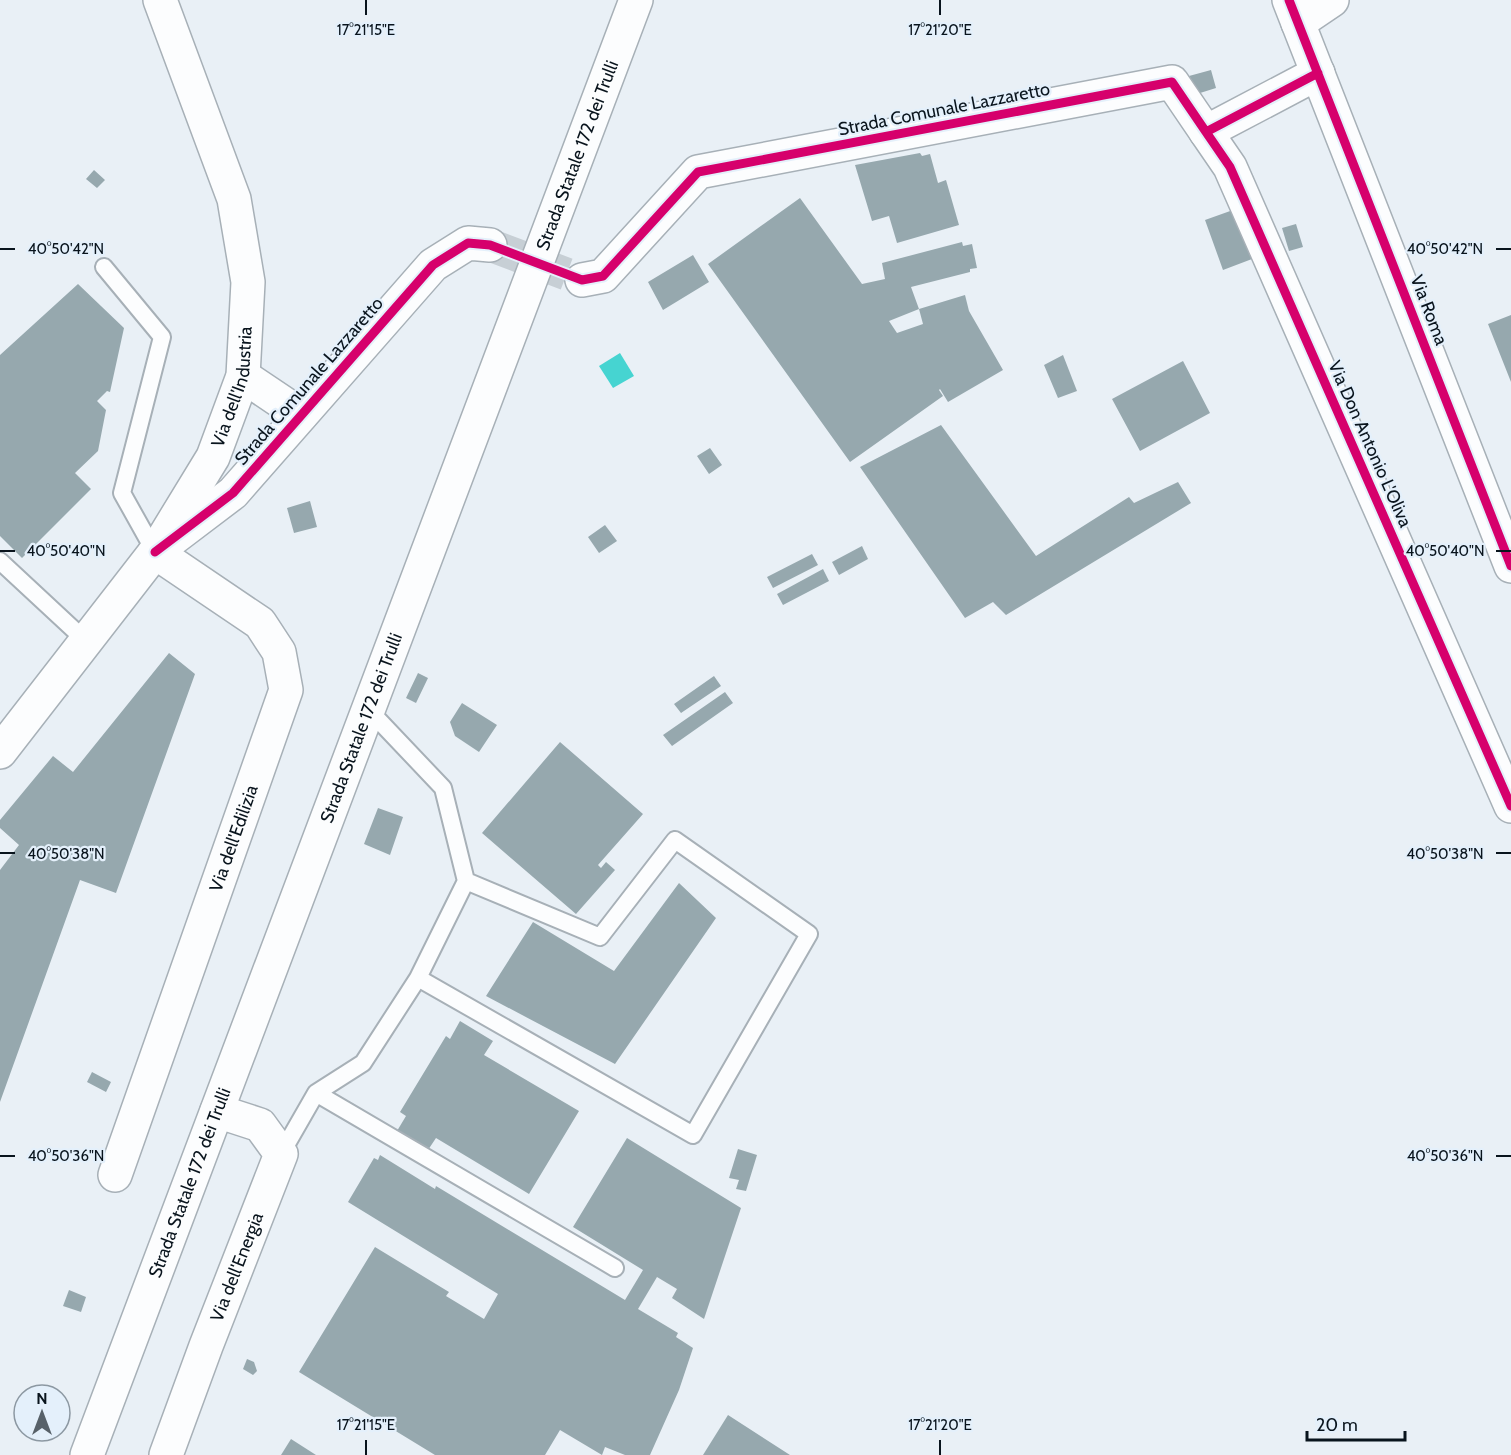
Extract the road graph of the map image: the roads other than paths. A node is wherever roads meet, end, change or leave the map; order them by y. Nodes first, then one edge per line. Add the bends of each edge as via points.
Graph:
1 (160, 0) edge
2 (649, 0) edge
3 (1332, 0) edge
4 (1293, 12) edge
5 (630, 14) edge
6 (1318, 73) junction
7 (1206, 132) junction
8 (490, 245) tunnel mouth
9 (104, 267) dead end
10 (582, 280) tunnel mouth
11 (243, 376) junction
12 (301, 415) junction
13 (155, 552) junction
14 (0, 561) edge
15 (1511, 566) edge
16 (86, 640) junction
17 (368, 709) junction
18 (0, 752) edge
19 (1511, 806) edge
20 (466, 881) junction
21 (418, 978) junction
22 (316, 1093) junction
23 (217, 1111) junction
24 (281, 1154) junction
25 (115, 1175) dead end
26 (615, 1268) dead end
27 (87, 1455) edge
28 (166, 1455) edge

1 - 11 street, Via dell'Industria via 234,199 248,282
2 - 5 street, Strada Statale 172 dei Trulli
3 - 4 street
4 - 6 street, Via Roma
5 - 17 street, Strada Statale 172 dei Trulli
6 - 7 street
6 - 15 street, Via Roma
7 - 10 street, Strada Comunale Lazzaretto via 1172,82 698,172 603,276
7 - 19 street, Via Don Antonio L'Oliva via 1230,167
8 - 12 street, Strada Comunale Lazzaretto via 468,243 433,265
9 - 13 lane via 162,337 122,493
11 - 12 street, Strada Comunale Lazzaretto
11 - 13 street, Via dell'Industria via 213,457
12 - 13 street, Strada Comunale Lazzaretto via 233,492
13 - 16 street, Via dell'Industria
13 - 25 street, Via dell'Edilizia via 260,623 279,652 286,690
14 - 16 lane
16 - 18 street, Via dell'Industria
17 - 20 lane via 443,788
17 - 23 street, Strada Statale 172 dei Trulli
20 - 21 lane
20 - 21 lane via 600,937 675,840 809,934 693,1135
21 - 22 lane via 363,1063
22 - 24 lane
22 - 26 lane
23 - 24 street via 260,1125
23 - 27 street, Strada Statale 172 dei Trulli
24 - 28 street, Via dell'Energia

